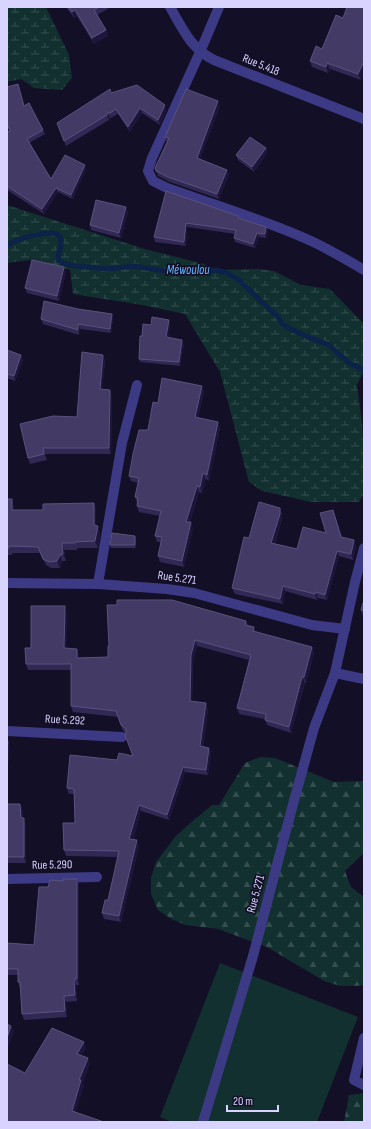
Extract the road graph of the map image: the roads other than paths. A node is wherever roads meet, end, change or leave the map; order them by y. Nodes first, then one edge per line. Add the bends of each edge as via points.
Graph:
1 (170, 7) edge
2 (219, 7) edge
3 (200, 52) junction
4 (364, 119) edge
5 (364, 270) edge
6 (137, 385) dead end
7 (364, 548) edge
8 (7, 583) edge
9 (98, 584) junction
10 (345, 629) junction
11 (335, 673) junction
12 (364, 679) edge
13 (7, 731) edge
14 (122, 737) edge
15 (97, 877) dead end
16 (7, 879) edge
17 (364, 1038) edge
18 (364, 1085) edge
19 (203, 1122) edge

1 - 3 street, Rue 5.418
2 - 3 street
3 - 4 street, Rue 5.418 via 214,60
3 - 5 street via 152,158 148,171 153,180 167,188 303,237
6 - 9 street via 122,443
7 - 10 street, Rue 5.271
8 - 9 street, Rue 5.271
9 - 10 street, Rue 5.271 via 194,593 312,625
10 - 11 street, Rue 5.271
11 - 12 street
11 - 19 street, Rue 5.271 via 314,728 253,956
13 - 14 street, Rue 5.292
15 - 16 street, Rue 5.290
17 - 18 street via 354,1080

